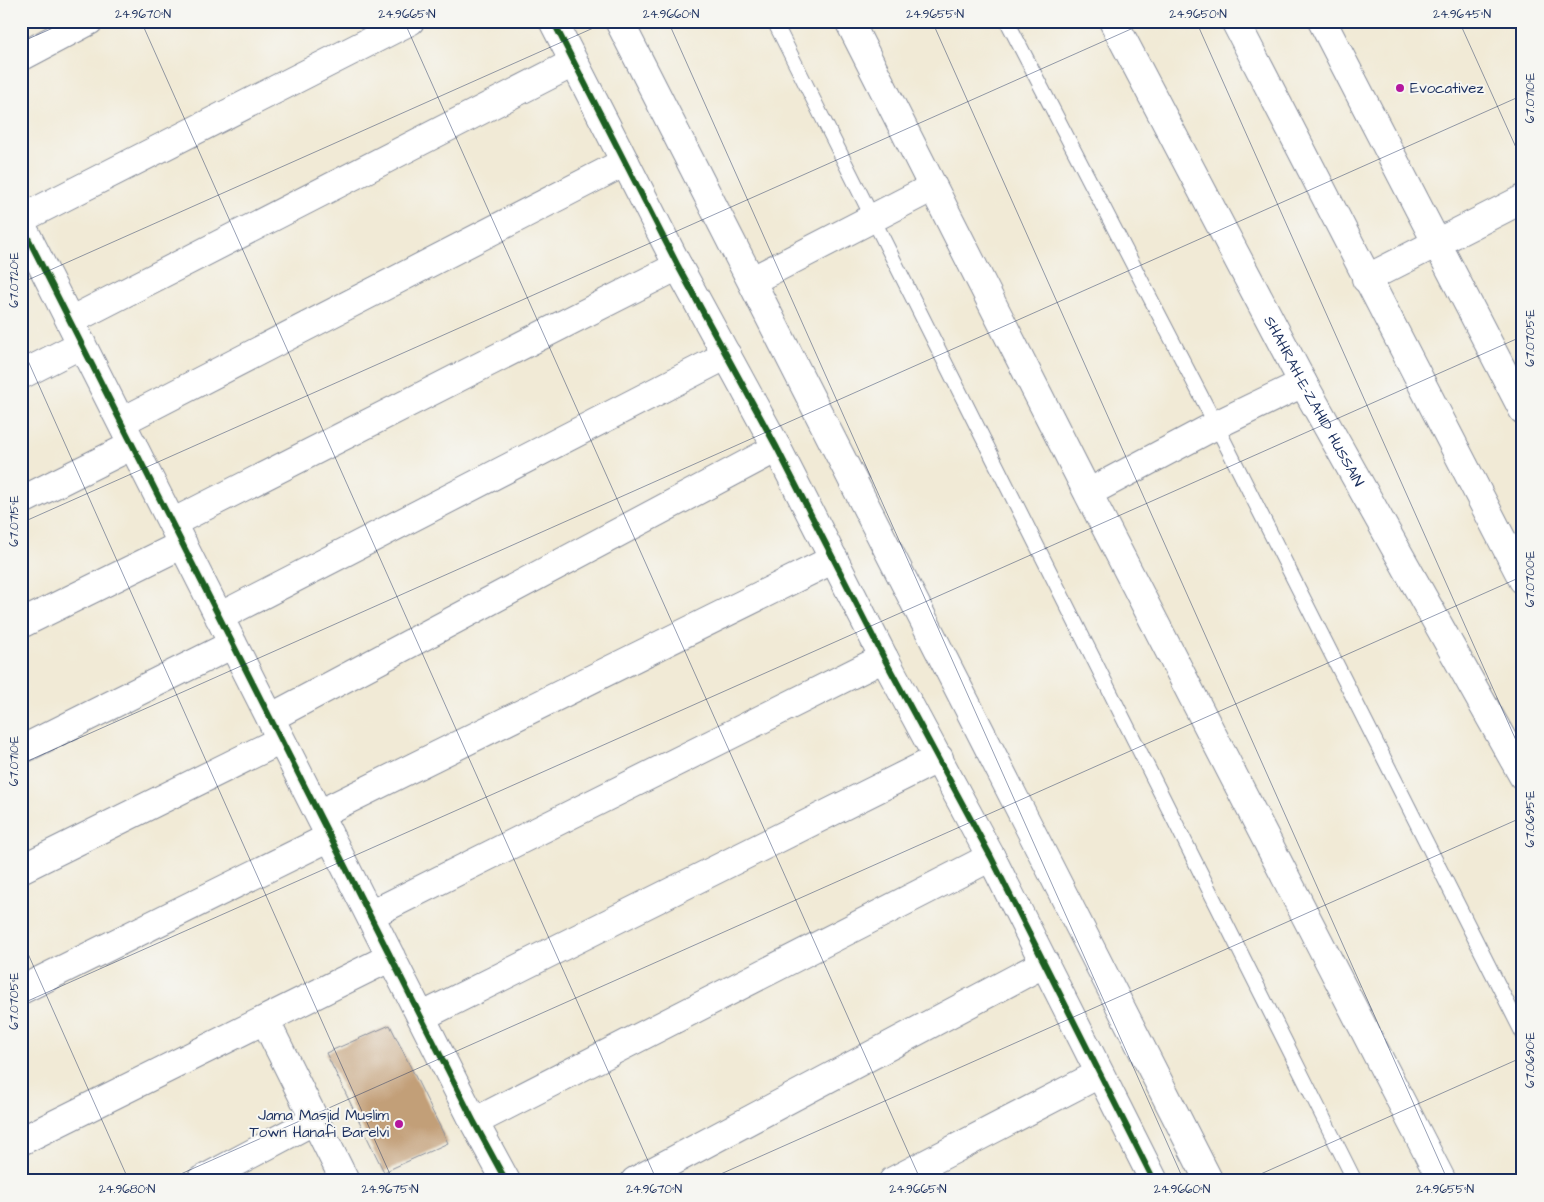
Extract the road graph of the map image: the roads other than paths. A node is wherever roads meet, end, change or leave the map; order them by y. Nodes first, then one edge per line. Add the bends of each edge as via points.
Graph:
1 (410, 21) edge
2 (553, 21) edge
3 (619, 21) edge
4 (774, 21) edge
5 (849, 21) edge
6 (1007, 21) edge
7 (1113, 21) edge
8 (1235, 21) edge
9 (1322, 21) edge
10 (72, 25) edge
11 (21, 57) edge
12 (573, 63) junction
13 (625, 162) junction
14 (933, 188) junction
15 (1523, 199) edge
16 (21, 219) edge
17 (872, 219) junction
18 (21, 224) edge
19 (1438, 244) junction
20 (678, 266) junction
21 (1366, 279) junction
22 (753, 280) junction
23 (76, 333) junction
24 (727, 355) junction
25 (21, 375) edge
26 (1303, 383) junction
27 (1523, 410) edge
28 (1216, 425) junction
29 (127, 434) junction
30 (777, 448) junction
31 (1088, 493) junction
32 (21, 500) edge
33 (177, 534) junction
34 (834, 559) junction
35 (1523, 580) edge
36 (219, 616) junction
37 (21, 624) edge
38 (233, 644) junction
39 (884, 658) junction
40 (276, 729) junction
41 (21, 750) edge
42 (939, 758) junction
43 (1523, 776) edge
44 (324, 826) junction
45 (991, 857) junction
46 (21, 869) edge
47 (370, 915) junction
48 (391, 957) junction
49 (1045, 963) junction
50 (21, 990) edge
51 (421, 1017) junction
52 (264, 1020) junction
53 (1523, 1034) edge
54 (1099, 1074) junction
55 (315, 1120) junction
56 (474, 1122) junction
57 (21, 1141) edge
58 (200, 1181) edge
59 (345, 1181) edge
60 (506, 1181) edge
61 (635, 1181) edge
62 (893, 1181) edge
63 (1154, 1181) edge
64 (1209, 1181) edge
65 (1355, 1181) edge
66 (1442, 1181) edge

1 - 16 street
2 - 12 street
3 - 22 street
4 - 17 lane
5 - 14 street
6 - 28 lane
7 - 26 street, SHAHRAH-E-ZAHID HUSSAIN
8 - 21 street
9 - 19 street
10 - 11 street
12 - 13 street
12 - 23 street
13 - 20 street
13 - 29 street
14 - 17 street
14 - 31 street
15 - 19 street
17 - 22 street
17 - 65 lane
18 - 23 street
19 - 21 street
19 - 27 street
20 - 24 street
20 - 33 street
21 - 35 street
22 - 64 street
23 - 25 street
23 - 29 street
24 - 30 street
24 - 36 street
26 - 28 street
26 - 43 street, SHAHRAH-E-ZAHID HUSSAIN
28 - 31 street
28 - 53 lane
29 - 32 street
29 - 33 street
30 - 34 street
30 - 40 street
31 - 66 street
33 - 36 street
33 - 37 street
34 - 39 street
34 - 44 street
36 - 38 street
38 - 40 street
38 - 41 street
39 - 42 street
39 - 47 street
40 - 44 street
40 - 46 street
42 - 45 street
42 - 51 street
44 - 47 street
44 - 50 street
45 - 49 street
45 - 56 street
47 - 48 street
48 - 51 street
48 - 52 street
49 - 54 street
49 - 61 street
51 - 56 street
52 - 55 street
52 - 57 street
54 - 62 street
54 - 63 street
55 - 58 street
55 - 59 street
56 - 60 street

